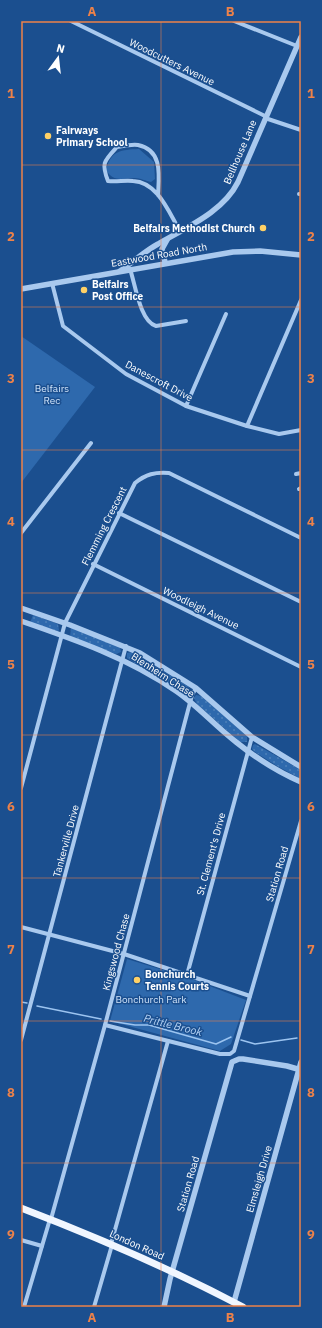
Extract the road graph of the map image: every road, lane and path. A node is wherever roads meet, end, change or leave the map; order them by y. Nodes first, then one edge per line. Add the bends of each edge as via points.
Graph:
1 (71, 21) edge
2 (234, 21) edge
3 (299, 42) edge
4 (265, 117) junction
5 (301, 130) edge
6 (158, 195) junction
7 (180, 231) junction
8 (167, 240) junction
9 (153, 247) junction
10 (162, 249) junction
11 (301, 255) edge
12 (140, 257) junction
13 (166, 262) junction
14 (143, 266) junction
15 (130, 269) junction
16 (120, 271) junction
17 (52, 283) junction
18 (21, 289) edge
19 (301, 300) edge
20 (226, 314) dead end
21 (186, 321) dead end
22 (186, 406) junction
23 (247, 426) junction
24 (301, 430) edge
25 (91, 443) dead end
26 (301, 473) edge
27 (296, 474) dead end
28 (119, 513) junction
29 (21, 533) edge
30 (301, 538) edge
31 (93, 564) junction
32 (301, 602) edge
33 (21, 608) edge
34 (21, 621) edge
35 (65, 623) junction
36 (61, 635) junction
37 (126, 646) junction
38 (122, 659) junction
39 (301, 667) edge
40 (196, 688) junction
41 (190, 702) junction
42 (252, 738) junction
43 (247, 751) junction
44 (301, 767) edge
45 (301, 782) edge
46 (21, 788) edge
47 (301, 821) edge
48 (21, 927) edge
49 (50, 935) junction
50 (124, 954) junction
51 (187, 975) junction
52 (250, 996) junction
53 (105, 1025) junction
54 (21, 1040) edge
55 (168, 1041) junction
56 (301, 1062) edge
57 (300, 1070) edge
58 (21, 1208) edge
59 (51, 1219) junction
60 (21, 1240) edge
61 (111, 1245) junction
62 (42, 1246) junction
63 (172, 1272) junction
64 (238, 1305) edge
65 (24, 1307) edge
66 (94, 1307) edge
67 (164, 1307) edge

1 - 4 street, Woodcutters Avenue
2 - 3 street
3 - 4 street, Bellhouse Lane
4 - 5 street, Woodcutters Avenue
4 - 7 street, Bellhouse Lane via 238,182 229,197
6 - 6 street via 147,183 108,181 104,170 105,160 117,147 144,147 154,154 159,166
6 - 7 street
7 - 8 street, Bellhouse Lane
8 - 9 street, Bellhouse Lane
8 - 10 street
9 - 10 street
9 - 12 street, Bellhouse Lane
10 - 13 street
11 - 13 street, Eastwood Road North via 247,251
12 - 14 street
12 - 16 street, Bellhouse Lane
13 - 14 street, Eastwood Road North
14 - 15 street, Eastwood Road North
15 - 16 street, Eastwood Road North
15 - 21 street via 140,307 152,325
16 - 17 street, Eastwood Road North
17 - 18 street, Eastwood Road North
17 - 22 street, Danescroft Drive via 60,320 67,331 126,374
19 - 23 street
20 - 22 street
22 - 23 street, Danescroft Drive
23 - 24 street, Danescroft Drive via 279,434
25 - 29 street
26 - 27 street
28 - 30 street, Flemming Crescent via 135,483 142,477 151,473 169,473
28 - 31 street, Flemming Crescent
28 - 32 street
31 - 35 street, Flemming Crescent
31 - 39 street, Woodleigh Avenue
33 - 35 street, Blenheim Chase
34 - 36 street, Blenheim Chase
35 - 36 street, Flemming Crescent
35 - 37 street, Blenheim Chase
36 - 38 street, Blenheim Chase
36 - 46 street, Flemming Crescent
37 - 38 street, Tankerville Drive
37 - 40 street, Blenheim Chase
38 - 41 street, Blenheim Chase
38 - 49 street, Tankerville Drive
40 - 41 street, Kingswood Chase
40 - 42 street, Blenheim Chase
41 - 43 street, Blenheim Chase
41 - 50 street, Kingswood Chase
42 - 43 street, St. Clement's Drive
42 - 44 street, Blenheim Chase
43 - 45 street, Blenheim Chase
43 - 51 street, St. Clement's Drive
47 - 52 street, Station Road
48 - 49 street
49 - 50 street
49 - 54 street, Tankerville Drive
50 - 51 street
50 - 53 street, Kingswood Chase
51 - 52 street
52 - 55 street, Station Road via 234,1051 225,1055
53 - 55 street
53 - 59 street, Kingswood Chase
55 - 61 street
56 - 57 street, Elmsleigh Drive
57 - 63 street, Station Road via 239,1059 232,1062
57 - 64 street, Elmsleigh Drive
58 - 59 main road, London Road
59 - 61 main road, London Road
59 - 62 street, Kingswood Chase
60 - 62 street
61 - 63 main road, London Road
61 - 66 street
62 - 65 street, Kingswood Chase
63 - 64 main road, London Road
63 - 67 street, Station Road

